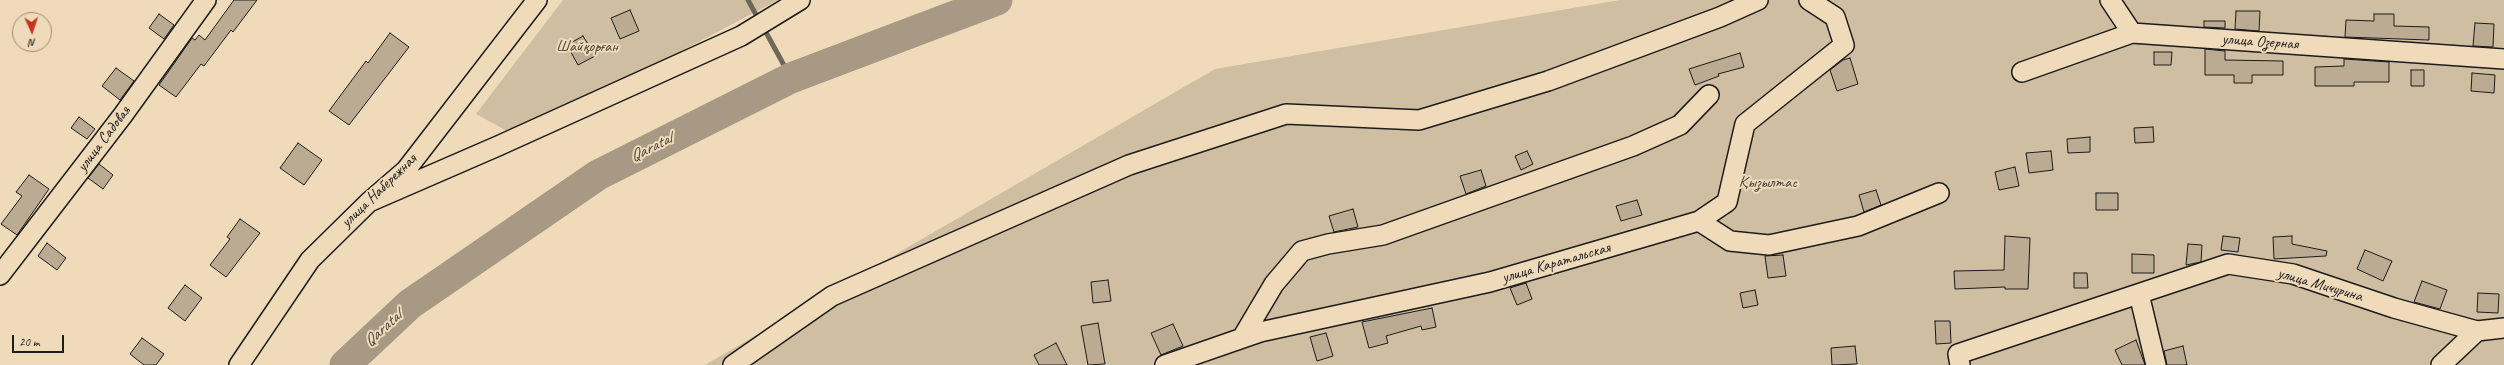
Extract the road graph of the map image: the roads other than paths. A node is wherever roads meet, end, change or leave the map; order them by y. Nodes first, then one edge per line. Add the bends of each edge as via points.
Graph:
1 (206, 0) edge
2 (537, 0) edge
3 (800, 0) edge
4 (1758, 0) edge
5 (1809, 0) edge
6 (2110, 0) edge
7 (2132, 34) junction
8 (2504, 59) edge
9 (2022, 72) dead end
10 (1708, 95) dead end
11 (1939, 193) dead end
12 (369, 202) junction
13 (1699, 221) junction
14 (0, 275) edge
15 (2139, 294) junction
16 (2504, 328) edge
17 (2477, 332) junction
18 (1242, 338) junction
19 (239, 365) edge
20 (733, 365) edge
21 (1165, 365) edge
22 (1960, 365) edge
23 (2156, 365) edge
24 (2441, 365) edge

1 - 14 street, улица Садовая via 123,115
2 - 12 street, улица Набережная via 406,170
3 - 12 street via 741,36
4 - 20 street via 1720,18 1548,81 1419,120 1286,114 1129,166 832,296
5 - 13 street, улица Каратальская via 1835,17 1844,45 1745,124 1727,202
6 - 7 street
7 - 8 street, улица Озерная
7 - 9 street, улица Озерная
10 - 18 street via 1680,125 1633,146 1383,235 1302,251 1274,284
11 - 13 street via 1858,226 1769,245 1730,242
12 - 19 street, улица Набережная via 310,260
13 - 18 street, улица Каратальская via 1490,282
15 - 17 street, улица Мичурина via 2228,264 2293,274 2394,308
15 - 22 street, улица Мичурина via 1958,354
15 - 23 street
16 - 17 street
17 - 24 street
18 - 21 street, улица Каратальская

